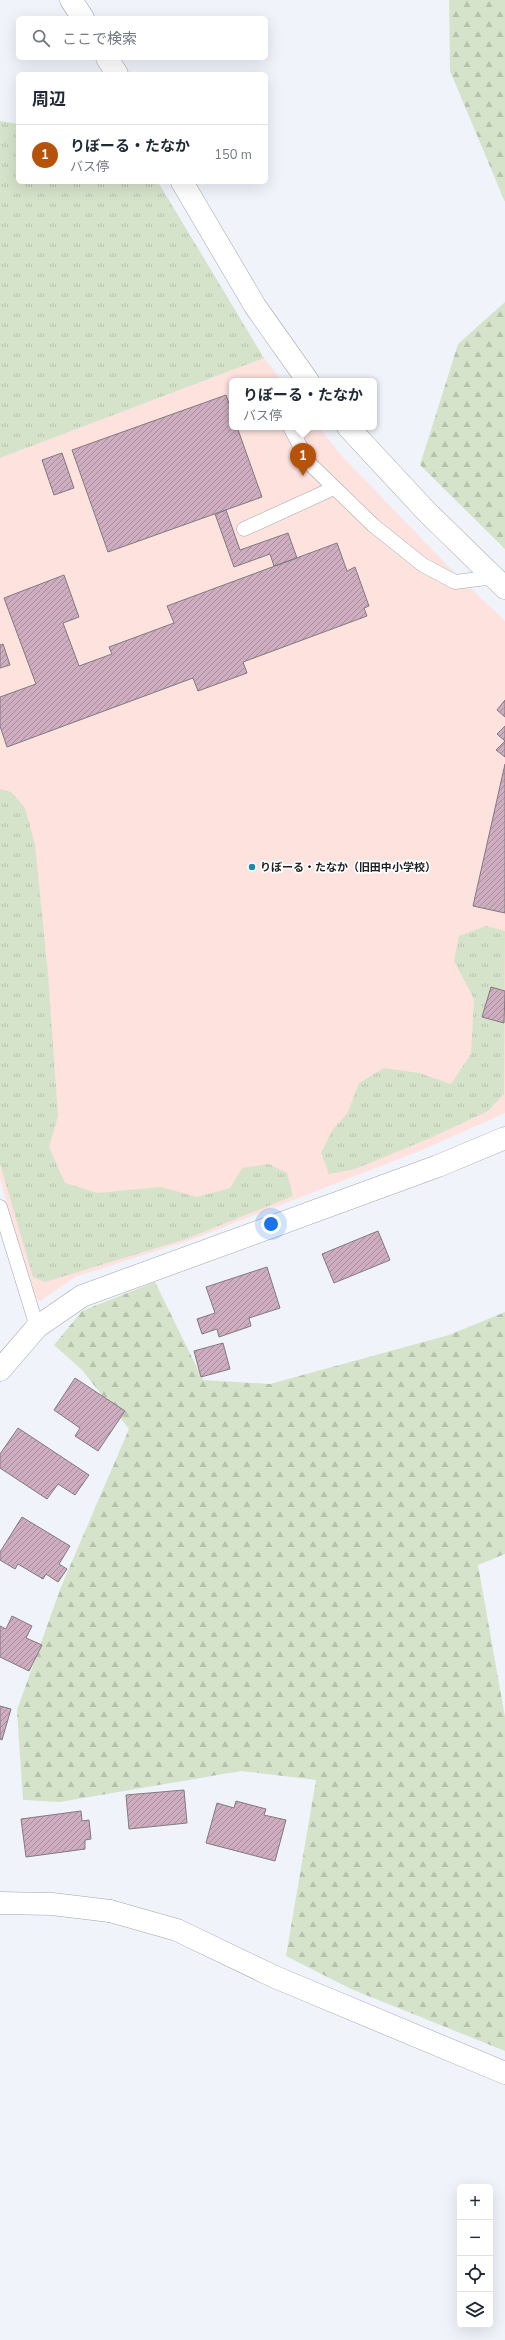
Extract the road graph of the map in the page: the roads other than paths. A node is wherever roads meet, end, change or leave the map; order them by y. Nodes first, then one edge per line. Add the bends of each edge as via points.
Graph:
1 (71, 0) edge
2 (82, 16) edge
3 (108, 60) edge
4 (116, 72) edge
5 (183, 184) edge
6 (300, 377) edge
7 (292, 430) edge
8 (351, 430) edge
9 (334, 488) junction
10 (244, 529) dead end
11 (499, 582) edge
12 (505, 1138) edge
13 (0, 1207) edge
14 (37, 1327) junction
15 (0, 1370) edge
16 (0, 1903) edge
17 (505, 2073) edge

1 - 2 street
3 - 4 street
5 - 6 street
7 - 9 lane via 309,463
8 - 11 street via 426,511
9 - 10 lane
9 - 11 lane via 423,565 455,582
12 - 14 street via 438,1166 82,1296
13 - 14 lane
14 - 15 street
16 - 17 street via 52,1904 110,1911 177,1930 275,1977

